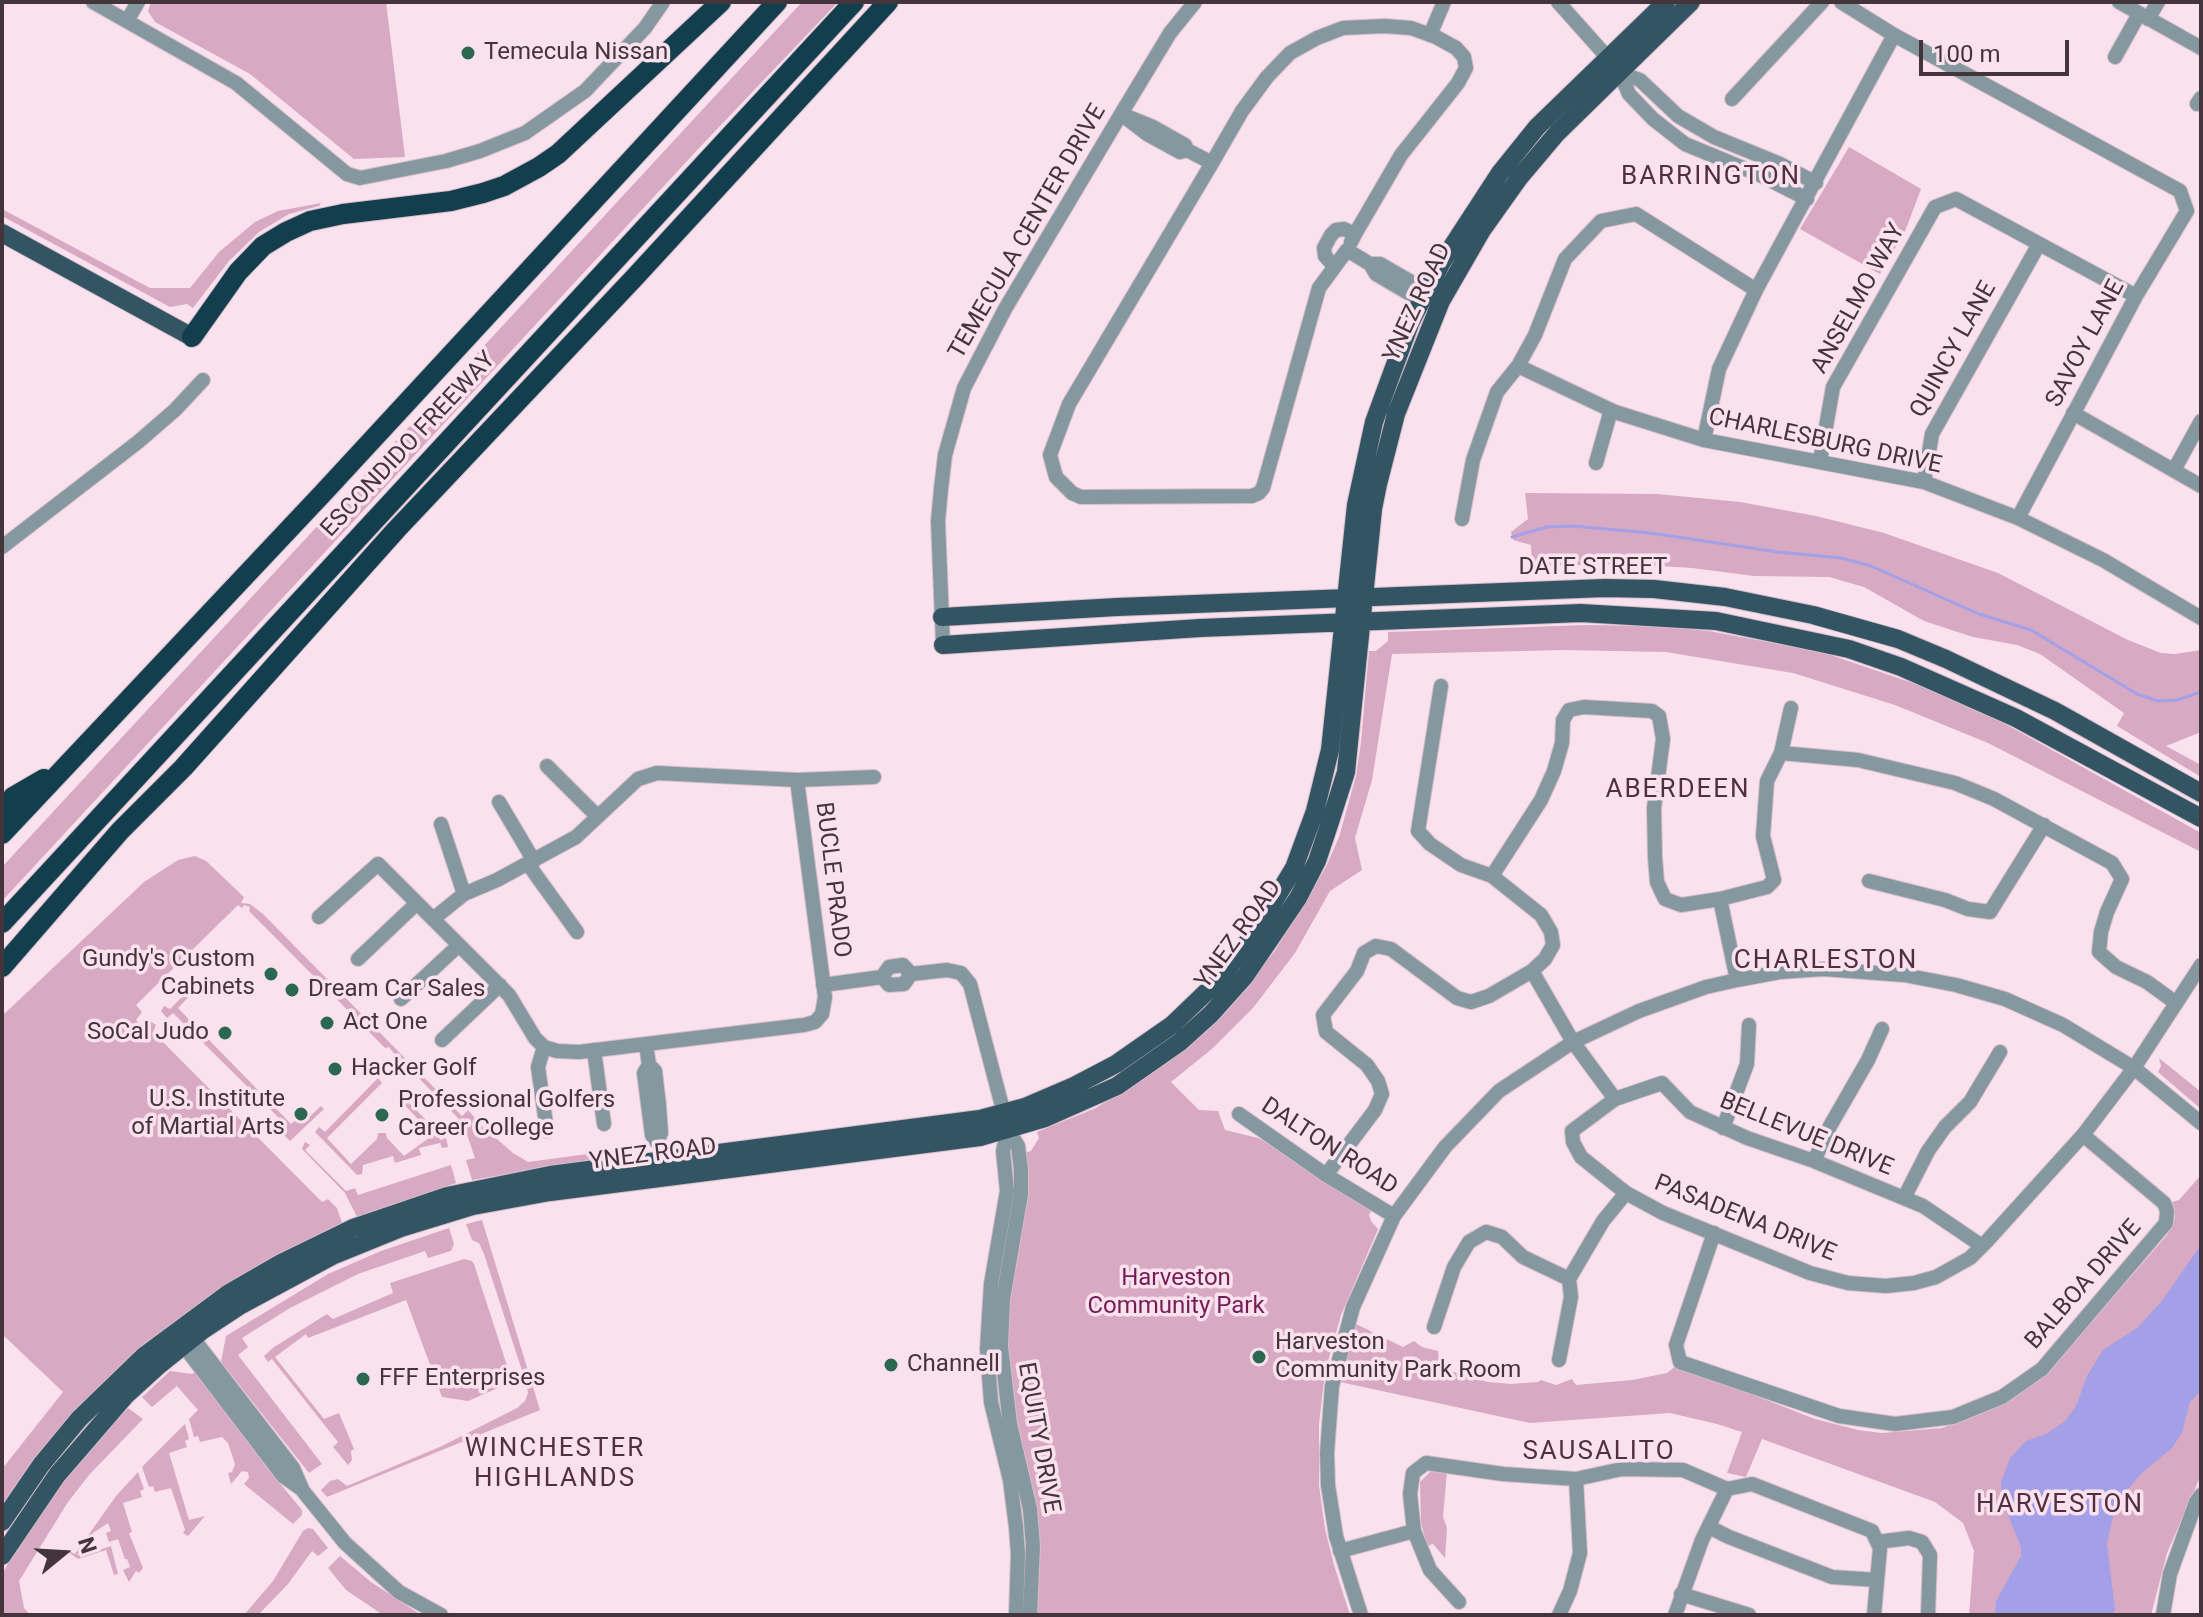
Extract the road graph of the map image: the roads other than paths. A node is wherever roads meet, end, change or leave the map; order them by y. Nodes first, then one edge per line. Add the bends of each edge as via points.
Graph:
1 (93, 2) edge
2 (138, 2) edge
3 (663, 2) edge
4 (721, 2) edge
5 (777, 2) edge
6 (854, 2) edge
7 (888, 2) edge
8 (1195, 2) edge
9 (1444, 2) edge
10 (1558, 2) edge
11 (1666, 2) edge
12 (1691, 2) edge
13 (1822, 2) edge
14 (1841, 2) edge
15 (2119, 2) edge
16 (2158, 2) edge
17 (2144, 16) junction
18 (127, 21) junction
19 (1430, 35) junction
20 (1894, 35) junction
21 (2201, 48) edge
22 (2115, 57) dead end
23 (1614, 65) junction
24 (1732, 99) dead end
25 (1121, 114) junction
26 (1212, 163) junction
27 (1816, 183) junction
28 (1807, 199) junction
29 (2, 233) edge
30 (1355, 234) junction
31 (2039, 244) junction
32 (1347, 250) junction
33 (1334, 266) junction
34 (1756, 290) junction
35 (1424, 296) junction
36 (2136, 296) junction
37 (192, 337) joint
38 (1518, 366) junction
39 (203, 380) dead end
40 (1407, 383) junction
41 (1611, 410) junction
42 (2073, 413) junction
43 (2201, 421) edge
44 (1704, 440) junction
45 (1820, 461) junction
46 (1596, 463) dead end
47 (2174, 470) junction
48 (1924, 482) junction
49 (2201, 486) edge
50 (2018, 518) junction
51 (1462, 519) dead end
52 (2, 547) edge
53 (1355, 598) junction
54 (942, 617) junction
55 (2201, 618) edge
56 (1352, 622) junction
57 (943, 645) joint
58 (1441, 686) dead end
59 (1791, 708) dead end
60 (1781, 753) junction
61 (547, 766) dead end
62 (61, 769) junction
63 (874, 777) dead end
64 (797, 780) junction
65 (2201, 793) edge
66 (499, 802) dead end
67 (2, 809) edge
68 (597, 816) junction
69 (2201, 818) edge
70 (441, 824) dead end
71 (2044, 825) junction
72 (2, 834) edge
73 (531, 862) junction
74 (1492, 876) junction
75 (1869, 881) dead end
76 (464, 894) junction
77 (1720, 899) junction
78 (417, 903) junction
79 (319, 917) dead end
80 (433, 919) junction
81 (2, 923) edge
82 (577, 932) dead end
83 (459, 945) junction
84 (358, 959) dead end
85 (2201, 965) edge
86 (2, 967) edge
87 (1532, 971) junction
88 (1737, 980) junction
89 (500, 985) junction
90 (823, 985) junction
91 (401, 999) dead end
92 (2176, 1003) junction
93 (1749, 1025) dead end
94 (1882, 1029) dead end
95 (442, 1040) dead end
96 (1573, 1042) junction
97 (646, 1044) junction
98 (544, 1047) junction
99 (594, 1050) junction
100 (2000, 1052) dead end
101 (2134, 1068) junction
102 (1615, 1099) junction
103 (1239, 1114) dead end
104 (1006, 1121) junction
105 (2201, 1123) edge
106 (604, 1124) dead end
107 (1723, 1128) junction
108 (547, 1131) dead end
109 (2083, 1135) junction
110 (658, 1151) junction
111 (1814, 1161) junction
112 (1326, 1175) junction
113 (604, 1186) junction
114 (1626, 1193) junction
115 (1904, 1198) junction
116 (1394, 1216) junction
117 (1714, 1233) junction
118 (1982, 1246) junction
119 (1569, 1279) junction
120 (1434, 1327) dead end
121 (183, 1335) junction
122 (1559, 1360) dead end
123 (1576, 1479) junction
124 (1727, 1489) junction
125 (2201, 1495) edge
126 (2, 1522) edge
127 (1709, 1527) junction
128 (1414, 1531) junction
129 (1877, 1542) junction
130 (1340, 1551) junction
131 (2, 1556) edge
132 (1877, 1580) junction
133 (1681, 1594) junction
134 (1459, 1602) dead end
135 (441, 1615) edge
136 (1016, 1615) edge
137 (1030, 1615) edge
138 (1361, 1615) edge
139 (1559, 1615) edge
140 (1675, 1615) edge
141 (1749, 1615) edge
142 (1874, 1615) edge
143 (1928, 1615) edge
144 (2163, 1615) edge

1 - 18 street
2 - 18 street
3 - 18 street via 585,91 525,133 446,161 360,178 347,174 236,83
4 - 37 highway via 539,167 483,193 343,214 286,232 238,272
5 - 62 highway, ESCONDIDO FREEWAY
6 - 81 highway, ESCONDIDO FREEWAY
7 - 86 highway via 396,530
8 - 25 street, TEMECULA CENTER DRIVE
9 - 19 street
10 - 23 street
11 - 23 main road, YNEZ ROAD
12 - 23 main road, YNEZ ROAD
13 - 24 street
14 - 20 street
15 - 17 street
16 - 17 street
17 - 21 street
17 - 22 street
19 - 26 street via 1411,28 1343,28 1290,53 1242,111
19 - 30 street via 1456,48 1466,68 1401,155
20 - 27 street
20 - 36 street, SAVOY LANE via 2180,191 2187,211
23 - 27 street via 1640,80 1678,116
23 - 28 street via 1629,94 1685,144
23 - 35 main road, YNEZ ROAD via 1537,127 1471,215
23 - 40 main road, YNEZ ROAD via 1482,230 1441,301
25 - 26 street
25 - 54 street, TEMECULA CENTER DRIVE via 981,351 961,398 945,455 938,521
26 - 33 street via 1069,404 1050,455 1056,477 1072,493 1259,493 1319,288
27 - 28 street
28 - 34 street
29 - 37 main road
30 - 32 street
30 - 33 street via 1344,229 1331,235 1324,248
31 - 36 street
31 - 45 street, ANSELMO WAY via 1956,199 1935,207 1833,387
31 - 48 street, QUINCY LANE via 1932,434
32 - 33 street
32 - 35 street via 1380,264
34 - 38 street via 1636,214 1601,221 1565,259
34 - 44 street via 1719,369
35 - 40 main road via 1430,307 1405,366
35 - 53 main road, YNEZ ROAD via 1374,422 1356,505
36 - 42 street, SAVOY LANE
38 - 41 street, CHARLESBURG DRIVE
38 - 51 street via 1497,392 1473,460
39 - 52 street via 147,434
40 - 53 main road, YNEZ ROAD
41 - 44 street, CHARLESBURG DRIVE
41 - 46 street
42 - 47 street
42 - 50 street, SAVOY LANE
43 - 47 street
44 - 45 street, CHARLESBURG DRIVE
45 - 48 street, CHARLESBURG DRIVE
47 - 49 street
48 - 50 street, CHARLESBURG DRIVE
50 - 55 street, CHARLESBURG DRIVE
53 - 54 main road, DATE STREET
53 - 56 main road, YNEZ ROAD
53 - 65 main road, DATE STREET via 1605,588 1766,603 1898,639 1946,659 2055,711
54 - 57 street, TEMECULA CENTER DRIVE
56 - 57 main road, DATE STREET
56 - 69 main road, DATE STREET via 1611,614 1716,621 1802,637 1949,686
56 - 104 main road, YNEZ ROAD via 1315,811 1294,868 1259,926 1221,978 1172,1025 1116,1064
58 - 74 street via 1418,831 1461,865
59 - 60 street
60 - 71 street via 1858,760 1945,780
60 - 77 street via 1767,781 1763,836 1774,880 1767,887
61 - 68 street
62 - 67 highway
62 - 72 highway, ESCONDIDO FREEWAY
63 - 64 street, BUCLE PRADO
64 - 68 street, BUCLE PRADO via 657,773 638,779
64 - 90 street, BUCLE PRADO
66 - 73 street
68 - 73 street, BUCLE PRADO via 576,837
70 - 76 street
71 - 75 street via 1990,912
71 - 92 street via 2119,870 2122,879 2107,912 2099,952
73 - 76 street, BUCLE PRADO
73 - 82 street
74 - 77 street via 1541,800 1569,710 1652,711 1659,716 1663,739 1654,808 1657,882 1665,899 1681,905
74 - 87 street via 1541,915 1551,932 1553,945
76 - 80 street, BUCLE PRADO
77 - 88 street
78 - 79 street via 378,864
78 - 80 street
78 - 84 street
80 - 83 street
83 - 89 street
83 - 91 street
85 - 92 street, PASADENA DRIVE
87 - 96 street
87 - 112 street via 1471,1002 1457,998 1391,949 1376,946 1364,953 1357,971 1323,1015 1326,1032 1367,1065 1382,1094
88 - 96 street via 1639,1011
88 - 101 street via 1823,969 1956,985 2005,999 2063,1025
89 - 95 street
89 - 98 street
90 - 97 street, BUCLE PRADO via 822,1014 815,1022
90 - 104 street, BUCLE PRADO via 882,977 889,985 904,984 911,974 961,973 970,984
92 - 101 street, PASADENA DRIVE
93 - 107 street via 1747,1064
94 - 111 street
96 - 102 street
96 - 116 street via 1499,1091 1472,1117
97 - 99 street, BUCLE PRADO
97 - 110 street via 649,1065 644,1073 651,1083 652,1135
98 - 99 street, BUCLE PRADO
98 - 108 street via 538,1067
99 - 106 street
100 - 115 street via 1970,1102 1928,1151
101 - 105 street
101 - 109 street, PASADENA DRIVE
102 - 107 street, BELLEVUE DRIVE via 1662,1083 1690,1112
102 - 114 street, PASADENA DRIVE via 1572,1131 1573,1142 1581,1157
103 - 112 street, DALTON ROAD
104 - 110 main road, YNEZ ROAD
104 - 113 main road, YNEZ ROAD via 980,1137
104 - 136 street, EQUITY DRIVE via 1007,1191 991,1284 987,1349 991,1402 1015,1515
104 - 137 street, EQUITY DRIVE via 1018,1146 1021,1194 1003,1299 1002,1370 1030,1509
107 - 111 street, BELLEVUE DRIVE
109 - 117 street, BALBOA DRIVE via 2164,1203 2166,1223 2042,1369 2002,1397 1953,1417 1895,1424 1839,1416 1680,1362 1676,1345
109 - 118 street, PASADENA DRIVE
110 - 113 main road via 654,1172 612,1178
110 - 121 main road, YNEZ ROAD via 447,1196 372,1220 229,1293
111 - 115 street, BELLEVUE DRIVE
112 - 116 street, DALTON ROAD
113 - 121 main road, YNEZ ROAD via 473,1206 387,1233 332,1256
114 - 117 street, PASADENA DRIVE
114 - 119 street
115 - 118 street, BELLEVUE DRIVE
116 - 130 street via 1353,1307 1332,1386 1328,1485
117 - 118 street, PASADENA DRIVE via 1810,1273 1886,1286 1936,1277
119 - 120 street via 1486,1232 1469,1242 1454,1267
119 - 122 street via 1571,1297
121 - 126 main road, YNEZ ROAD via 116,1381 79,1419
121 - 131 main road, YNEZ ROAD via 57,1475
121 - 135 street via 283,1476 390,1584
123 - 124 street via 1622,1469 1683,1470
123 - 128 street via 1426,1463 1413,1473
123 - 139 street via 1580,1553
124 - 127 street
124 - 129 street via 1752,1484 1872,1531
125 - 144 street via 2170,1574
127 - 132 street via 1832,1577
127 - 133 street
128 - 130 street
128 - 134 street via 1430,1570
129 - 132 street
129 - 143 street via 1922,1542 1930,1555
130 - 138 street
132 - 142 street
133 - 140 street
133 - 141 street

